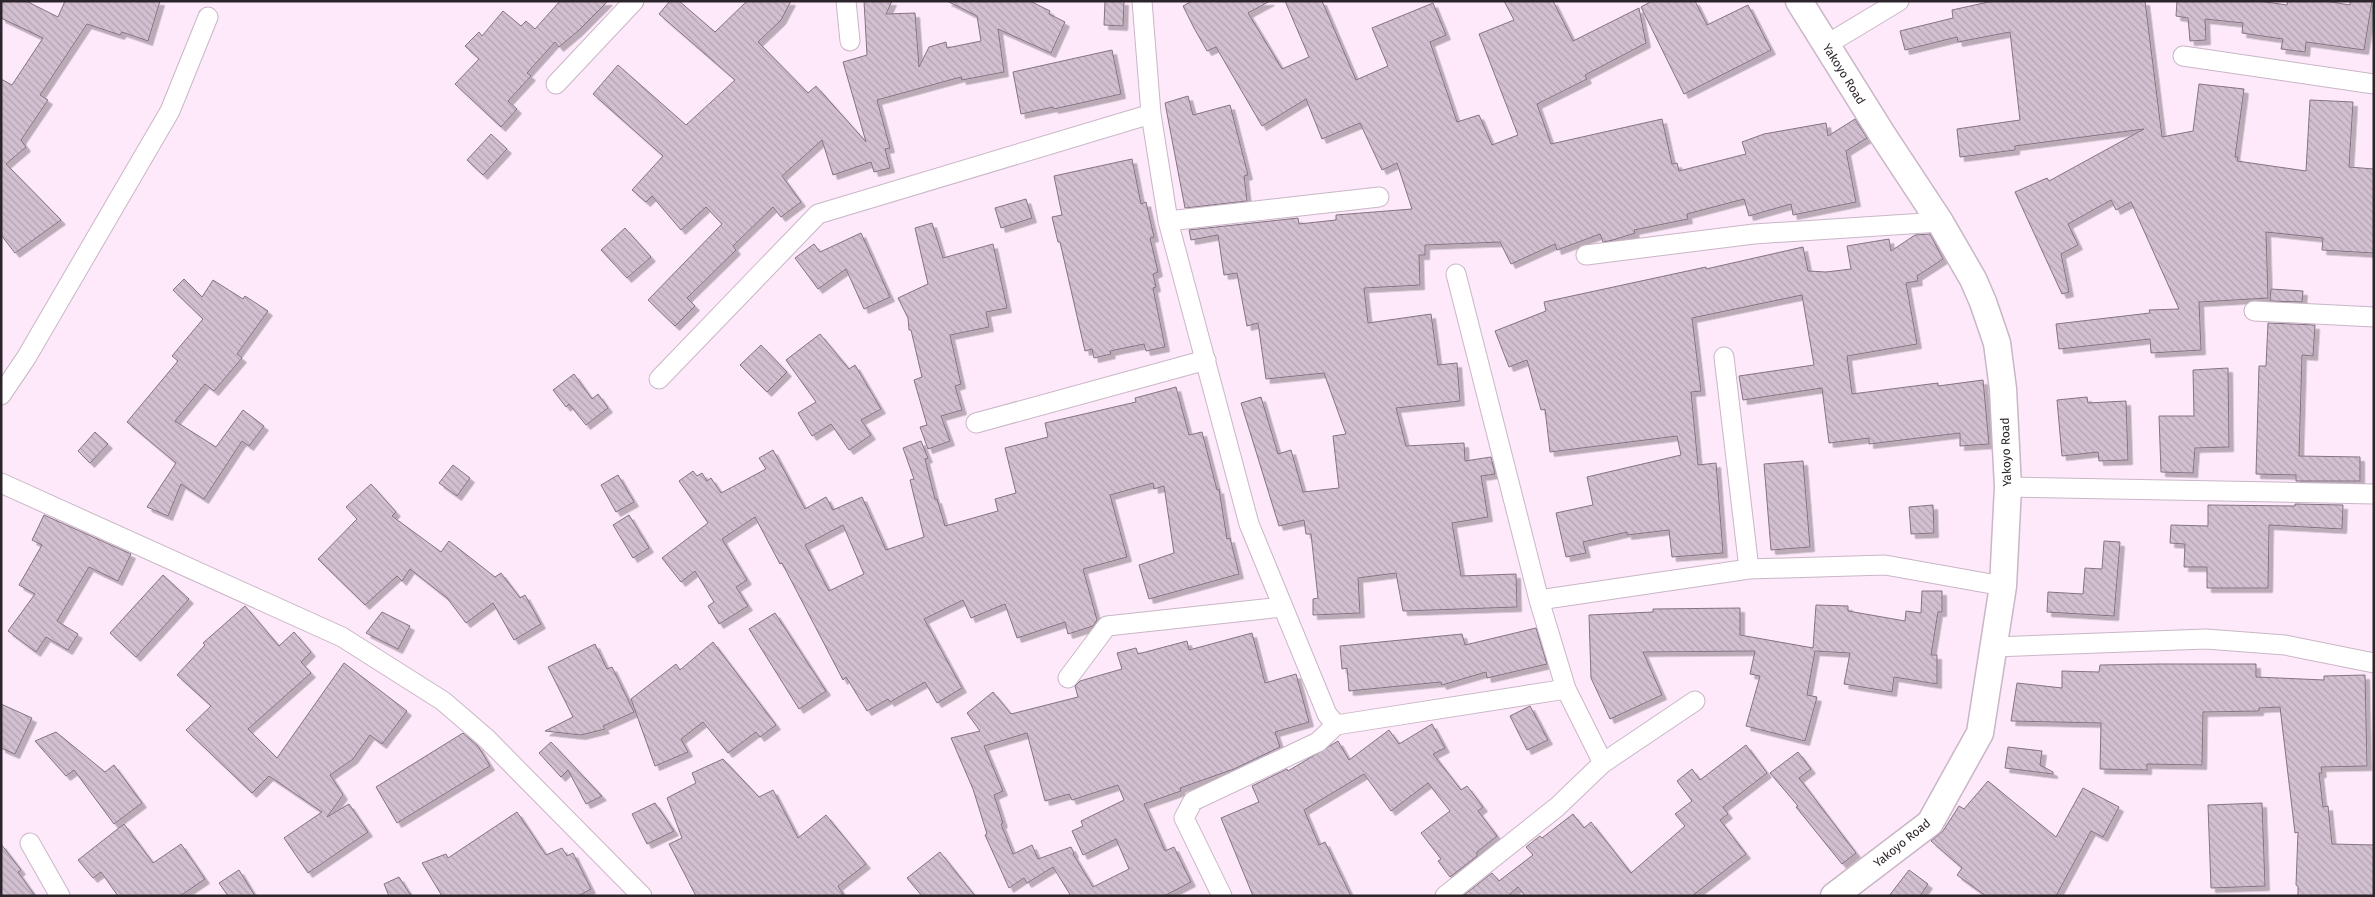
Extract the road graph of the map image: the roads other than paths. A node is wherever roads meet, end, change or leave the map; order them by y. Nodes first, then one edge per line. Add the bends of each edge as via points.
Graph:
1 (634, 1) edge
2 (846, 1) edge
3 (1142, 1) edge
4 (1799, 1) edge
5 (1899, 1) edge
6 (208, 17) dead end
7 (850, 41) dead end
8 (1826, 45) junction
9 (2183, 56) dead end
10 (556, 84) dead end
11 (2374, 84) edge
12 (1151, 114) junction
13 (1379, 198) dead end
14 (1168, 221) junction
15 (1940, 222) junction
16 (1586, 255) dead end
17 (1456, 274) dead end
18 (2254, 311) dead end
19 (2374, 317) edge
20 (1724, 357) dead end
21 (1206, 360) junction
22 (659, 379) dead end
23 (1, 395) edge
24 (976, 423) dead end
25 (1, 483) edge
26 (2008, 486) junction
27 (2374, 494) edge
28 (1749, 569) junction
29 (2003, 586) junction
30 (1540, 600) junction
31 (1282, 607) junction
32 (1994, 647) junction
33 (2374, 663) edge
34 (1068, 678) dead end
35 (1566, 689) junction
36 (1695, 702) dead end
37 (1336, 725) junction
38 (1602, 762) junction
39 (30, 843) dead end
40 (60, 896) edge
41 (642, 896) edge
42 (1222, 896) edge
43 (1445, 896) edge
44 (1834, 896) edge

1 - 10 street
2 - 7 street
3 - 12 street
4 - 8 main road, Yakoyo Road
5 - 8 street
6 - 23 street via 170,110 26,358
8 - 15 main road, Yakoyo Road
9 - 11 street
12 - 14 street
12 - 22 street via 818,214
13 - 14 street
14 - 21 street
15 - 16 street via 1754,234
15 - 26 main road, Yakoyo Road via 1973,279 1996,343 2003,389
17 - 30 street
18 - 19 street
20 - 28 street
21 - 24 street
21 - 31 street via 1249,524
25 - 41 street via 342,637 443,701 486,738
26 - 27 street
26 - 29 main road, Yakoyo Road
28 - 29 street via 1885,565
28 - 30 street
29 - 32 main road, Yakoyo Road
30 - 35 street
31 - 34 street via 1106,626
31 - 37 street via 1327,714
32 - 33 street via 2206,639 2286,645
32 - 44 main road, Yakoyo Road via 1980,733 1930,823
35 - 37 street
35 - 38 street
36 - 38 street
37 - 42 street via 1318,742 1193,802 1184,818
38 - 43 street via 1557,807
39 - 40 street

